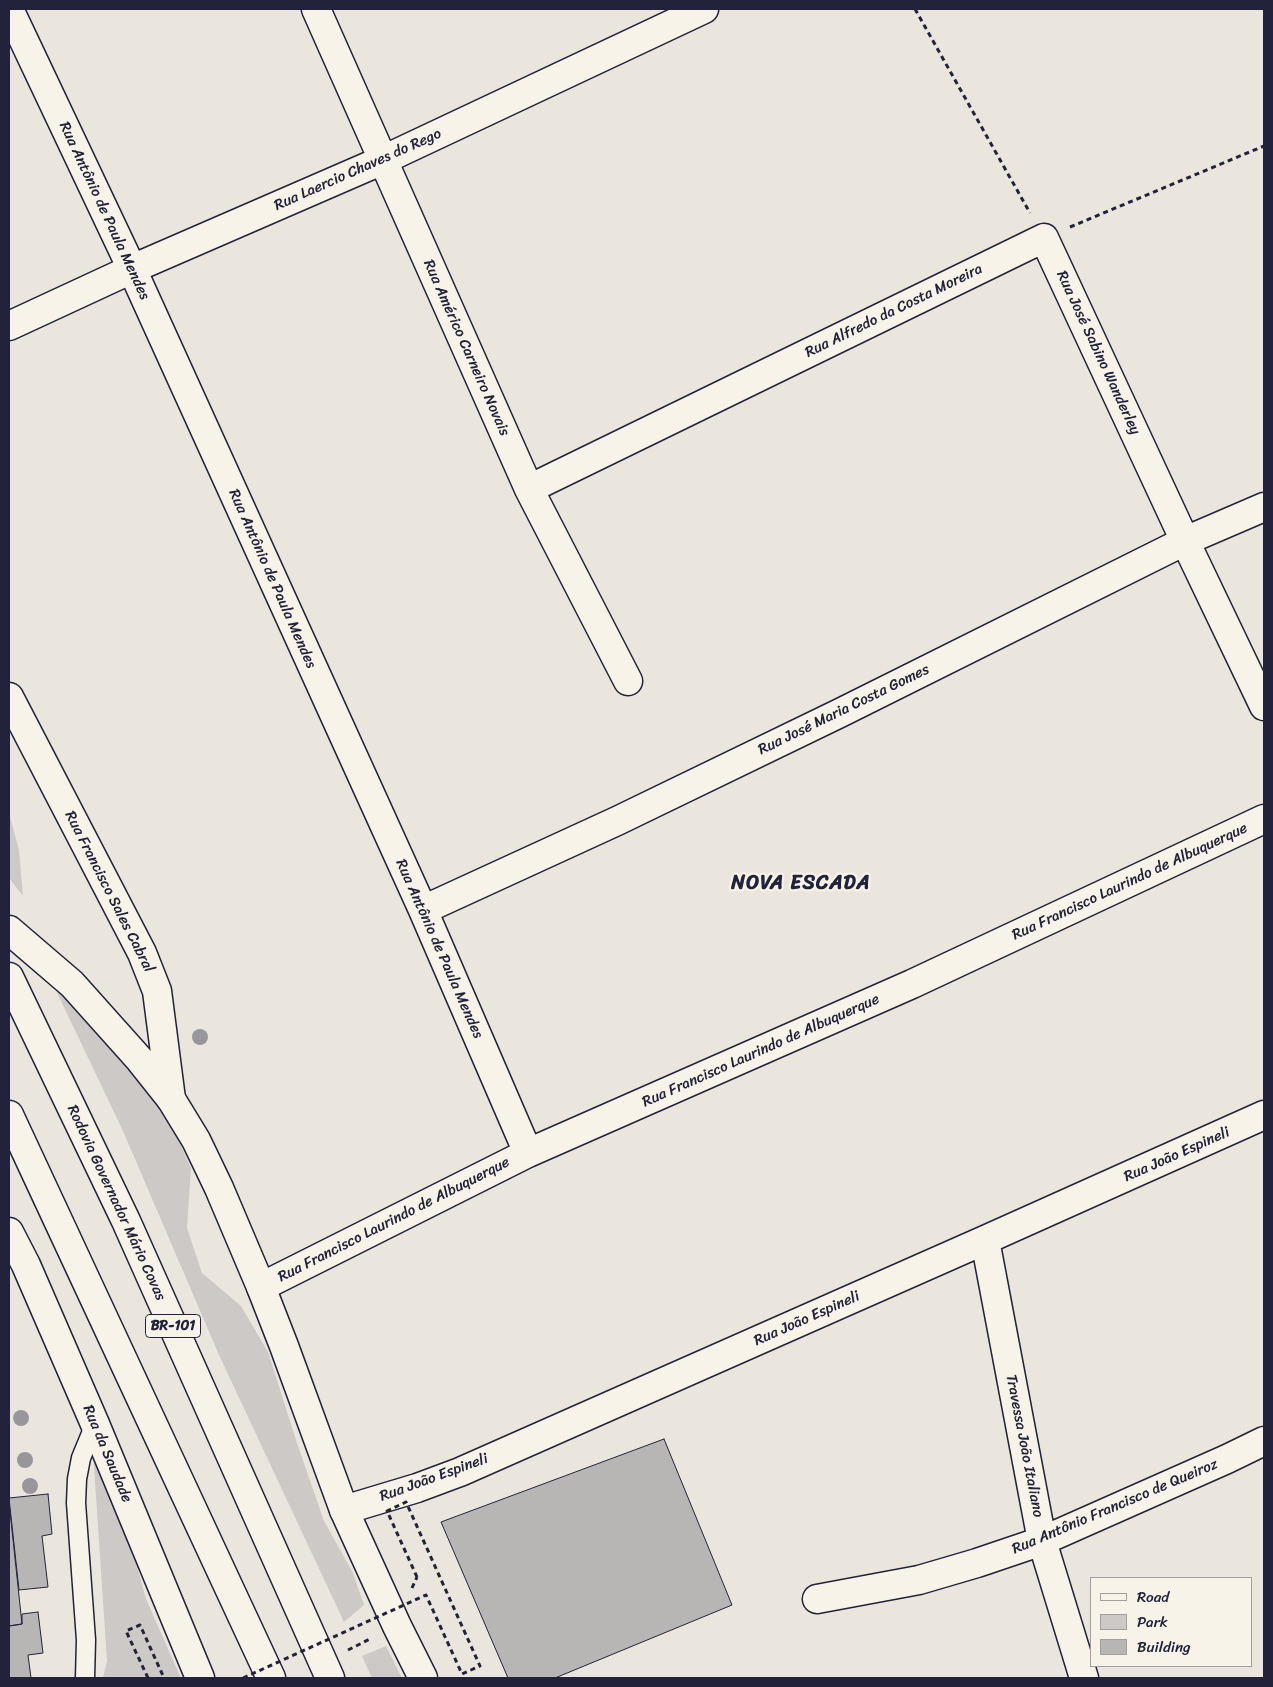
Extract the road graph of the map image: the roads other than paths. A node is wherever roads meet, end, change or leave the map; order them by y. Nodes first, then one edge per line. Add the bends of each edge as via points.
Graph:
1 (10, 9) edge
2 (316, 9) edge
3 (704, 9) edge
4 (383, 160) junction
5 (1044, 238) joint
6 (132, 269) junction
7 (9, 326) edge
8 (529, 489) junction
9 (1264, 507) edge
10 (1185, 541) junction
11 (628, 681) dead end
12 (9, 697) edge
13 (1264, 706) edge
14 (1264, 820) edge
15 (423, 910) junction
16 (9, 930) edge
17 (9, 977) edge
18 (171, 1099) junction
19 (9, 1115) edge
20 (1264, 1115) edge
21 (528, 1153) junction
22 (9, 1232) edge
23 (985, 1240) junction
24 (260, 1287) junction
25 (95, 1424) junction
26 (1264, 1441) edge
27 (344, 1510) junction
28 (1042, 1541) junction
29 (817, 1599) dead end
30 (85, 1678) edge
31 (200, 1678) edge
32 (271, 1678) edge
33 (330, 1678) edge
34 (423, 1678) edge
35 (1084, 1678) edge

1 - 6 main road, Rua Antônio de Paula Mendes
2 - 4 main road, Rua Américo Carneiro Novais
3 - 4 main road, Rua Laercio Chaves do Rego
4 - 6 main road, Rua Laercio Chaves do Rego
4 - 8 main road, Rua Américo Carneiro Novais
5 - 8 main road, Rua Alfredo da Costa Moreira
5 - 10 main road, Rua José Sabino Wanderley
6 - 7 main road, Rua Laercio Chaves do Rego
6 - 15 main road, Rua Antônio de Paula Mendes
8 - 11 main road, Rua Américo Carneiro Novais
9 - 10 main road, Rua José Maria Costa Gomes
10 - 13 main road, Rua José Sabino Wanderley
10 - 15 main road, Rua José Maria Costa Gomes via 671,795
12 - 18 main road, Rua Francisco Sales Cabral via 142,953 157,991
14 - 21 main road, Rua Francisco Laurindo de Albuquerque via 912,984
15 - 21 main road, Rua Antônio de Paula Mendes
16 - 18 main road via 72,984
17 - 33 main road, Rodovia Governador Mário Covas / BR-101 via 130,1230
18 - 24 main road via 196,1140 219,1188
19 - 32 main road
20 - 23 main road, Rua João Espineli
21 - 24 main road, Rua Francisco Laurindo de Albuquerque
22 - 25 main road, Rua da Saudade
23 - 27 main road, Rua João Espineli via 460,1472
23 - 28 main road, Travessa João Italiano
24 - 27 main road
25 - 30 lane via 81,1458 76,1503 86,1640
25 - 31 main road, Rua da Saudade
26 - 28 main road, Rua Antônio Francisco de Queiroz
27 - 34 main road
28 - 29 main road, Rua Antônio Francisco de Queiroz via 920,1580
28 - 35 main road, Travessa João Italiano

